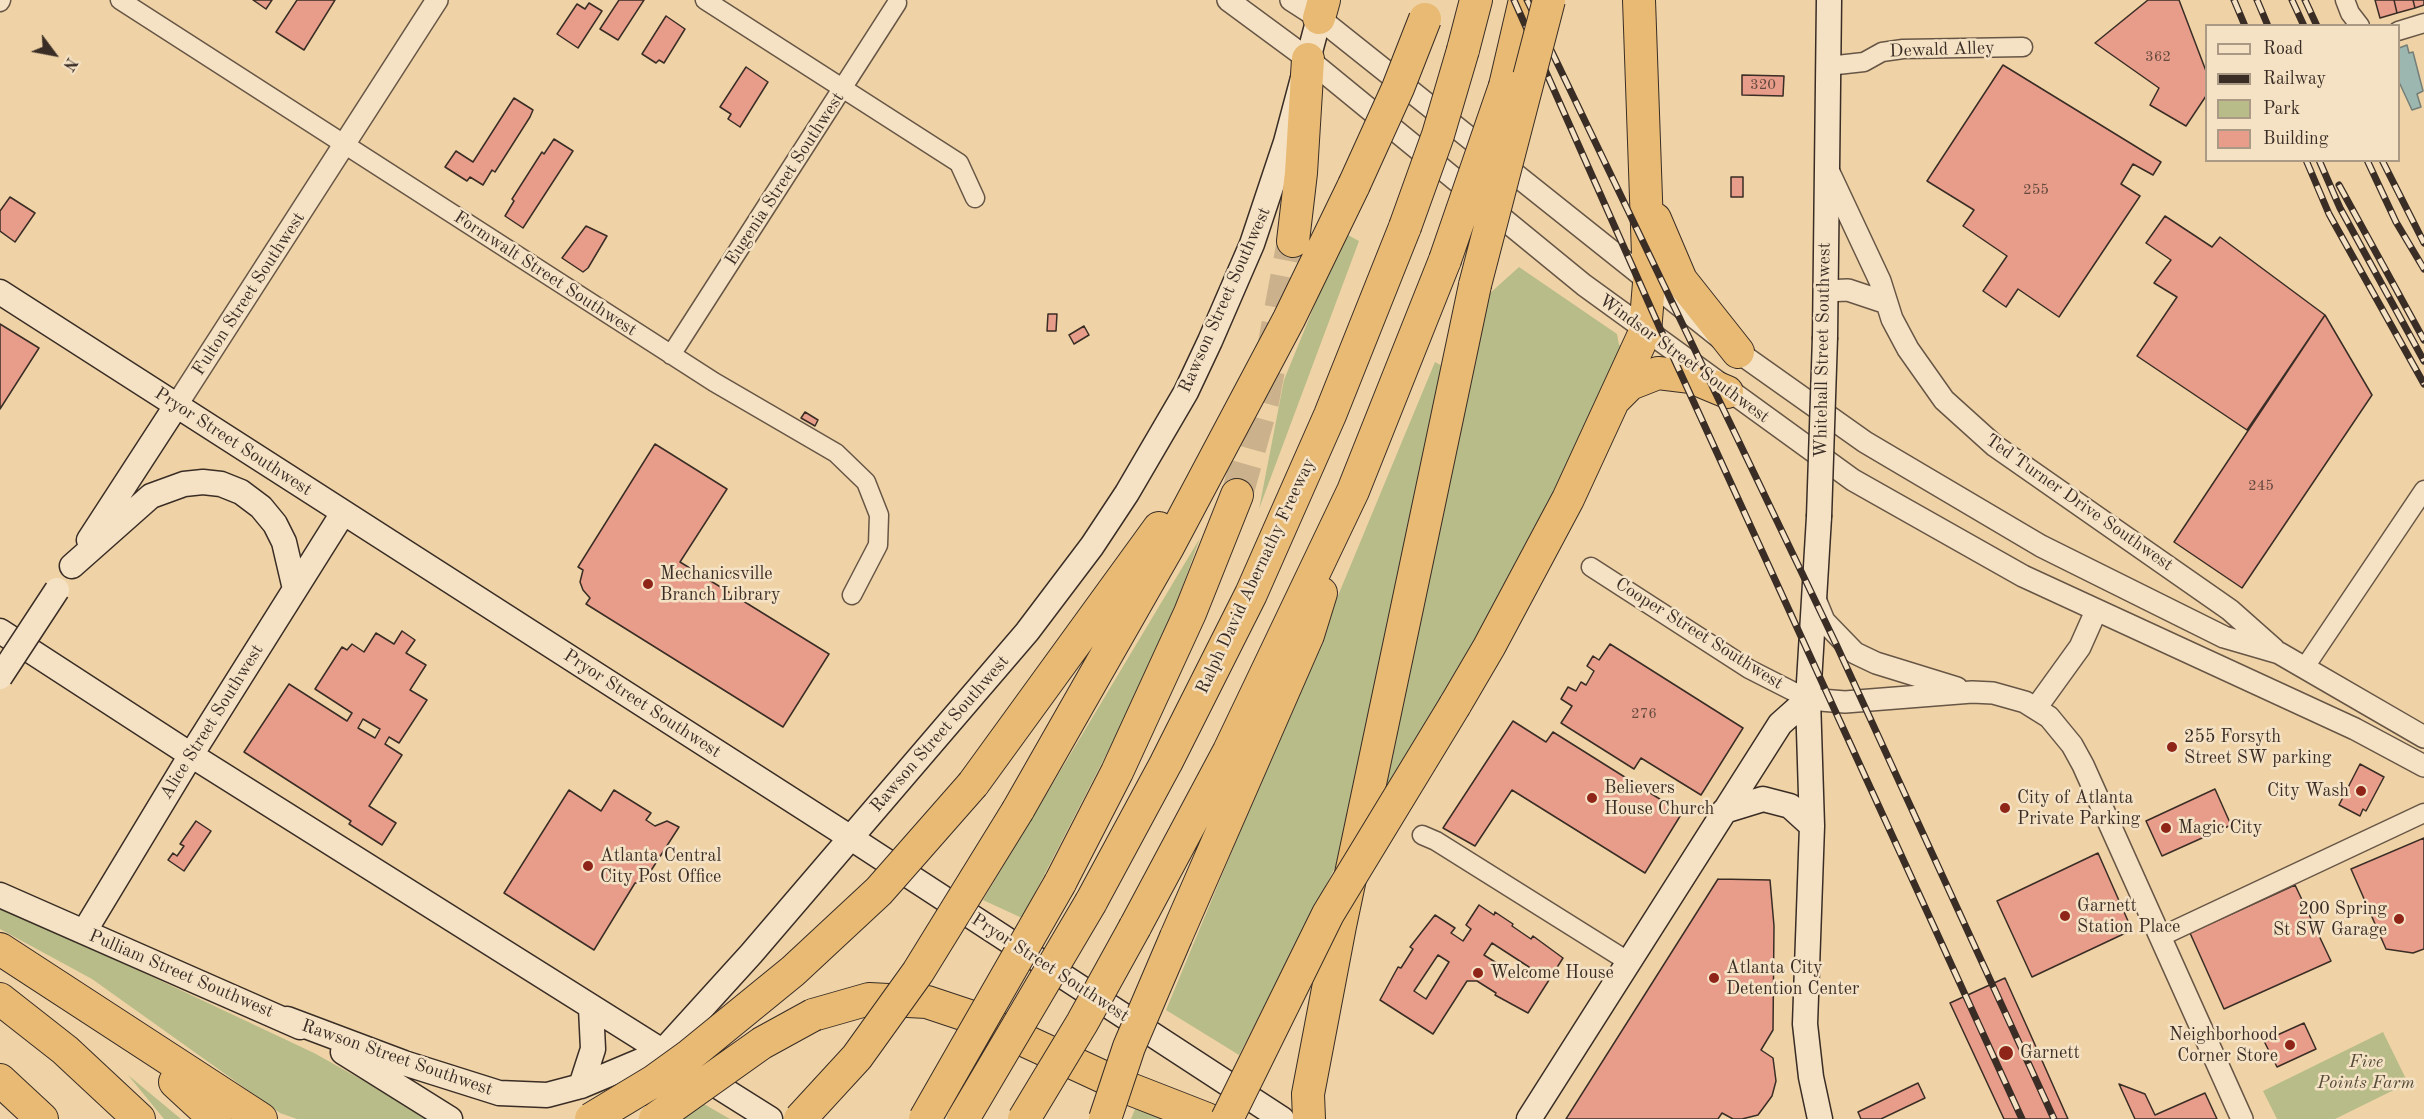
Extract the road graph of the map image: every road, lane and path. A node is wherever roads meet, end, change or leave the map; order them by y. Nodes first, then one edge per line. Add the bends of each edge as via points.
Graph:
1 (120, 0) edge
2 (437, 0) edge
3 (705, 0) edge
4 (1228, 0) edge
5 (1291, 0) edge
6 (1476, 0) edge
7 (1525, 0) edge
8 (1549, 0) edge
9 (1639, 0) edge
10 (1829, 0) edge
11 (2345, 0) edge
12 (897, 3) dead end
13 (1321, 9) edge
14 (1429, 9) edge
15 (2424, 23) edge
16 (2358, 24) edge
17 (2400, 30) edge
18 (2023, 47) dead end
19 (1308, 59) junction
20 (1827, 66) junction
21 (843, 89) junction
22 (345, 146) junction
23 (1827, 168) junction
24 (1645, 187) junction
25 (975, 198) dead end
26 (1293, 241) tunnel mouth
27 (1649, 283) junction
28 (1825, 291) junction
29 (0, 292) edge
30 (1887, 303) junction
31 (1645, 332) junction
32 (1738, 352) junction
33 (671, 355) junction
34 (1727, 392) junction
35 (1614, 400) junction
36 (176, 406) junction
37 (1226, 435) junction
38 (1865, 442) joint
39 (2424, 490) edge
40 (1353, 491) junction
41 (1237, 495) tunnel mouth
42 (344, 513) junction
43 (72, 566) junction
44 (1591, 567) dead end
45 (295, 590) junction
46 (852, 595) dead end
47 (1815, 598) junction
48 (2096, 611) junction
49 (0, 631) edge
50 (2279, 653) junction
51 (2305, 667) junction
52 (0, 677) edge
53 (1972, 692) junction
54 (1808, 699) junction
55 (2036, 708) junction
56 (2424, 737) edge
57 (191, 755) junction
58 (2424, 766) edge
59 (1724, 811) junction
60 (2424, 813) edge
61 (1812, 826) junction
62 (1422, 835) dead end
63 (851, 838) junction
64 (0, 895) edge
65 (84, 932) junction
66 (2162, 936) junction
67 (0, 949) edge
68 (1629, 962) junction
69 (0, 999) edge
70 (80, 999) junction
71 (591, 1008) junction
72 (286, 1019) junction
73 (662, 1052) junction
74 (0, 1080) edge
75 (581, 1086) junction
76 (42, 1119) edge
77 (139, 1119) edge
78 (215, 1119) edge
79 (261, 1119) edge
80 (450, 1119) edge
81 (591, 1119) edge
82 (656, 1119) edge
83 (770, 1119) edge
84 (800, 1119) edge
85 (925, 1119) edge
86 (963, 1119) edge
87 (1024, 1119) edge
88 (1104, 1119) edge
89 (1207, 1119) edge
90 (1227, 1119) edge
91 (1282, 1119) edge
92 (1309, 1119) edge
93 (1529, 1119) edge
94 (1820, 1119) edge
95 (2242, 1119) edge

1 - 22 street, Formwalt Street Southwest
2 - 22 street, Fulton Street Southwest
3 - 21 street
4 - 19 street, Windsor Street Southwest
5 - 13 street, Windsor Street Southwest
6 - 86 highway, Ralph David Abernathy Freeway, bridge via 1438,135 1406,227 1330,415 1251,594 1091,902
7 - 40 highway, bridge via 1505,86 1445,260
8 - 92 highway, bridge via 1475,285 1340,926 1308,1094
9 - 24 highway
10 - 20 main road, Whitehall Street Southwest
11 - 16 street
12 - 21 street, Eugenia Street Southwest
13 - 19 main road, Rawson Street Southwest
13 - 27 street, Windsor Street Southwest
14 - 37 highway, bridge via 1354,184 1289,319
15 - 17 street
18 - 20 street, Dewald Alley via 1903,49 1882,52 1864,62
19 - 26 highway
19 - 31 street, Windsor Street Southwest
19 - 63 main road, Rawson Street Southwest via 1283,153 1252,244 1210,341 1156,445 1060,591
20 - 23 main road, Whitehall Street Southwest
21 - 25 street via 959,163
21 - 33 street, Eugenia Street Southwest
22 - 33 street, Formwalt Street Southwest
22 - 36 street, Fulton Street Southwest
23 - 28 main road, Whitehall Street Southwest
23 - 30 street, Ted Turner Drive Southwest
24 - 27 highway
24 - 32 highway via 1681,280
27 - 31 highway
27 - 32 street, Windsor Street Southwest
28 - 30 street via 1848,290
28 - 47 main road, Whitehall Street Southwest, bridge
29 - 36 main road, Pryor Street Southwest
30 - 50 street, Ted Turner Drive Southwest via 1902,339 1926,376 1971,425 2035,476 2230,610
31 - 34 street, Windsor Street Southwest
31 - 35 highway
32 - 38 street, Windsor Street Southwest
33 - 46 street, Formwalt Street Southwest via 836,453 866,482 879,515 878,545
34 - 35 highway via 1691,377 1658,373 1630,384
34 - 48 street, Windsor Street Southwest via 1853,480 1996,562
35 - 90 highway, bridge via 1568,499 1489,647 1328,914
36 - 42 main road, Pryor Street Southwest
36 - 43 main road, Fulton Street Southwest
37 - 81 highway, bridge via 973,784 879,891 793,971 681,1061
37 - 84 highway, bridge via 1168,547 959,909 857,1057
38 - 50 street, Ted Turner Drive Southwest via 2109,582 2224,637
39 - 51 street
40 - 87 highway, bridge via 1229,751 1082,1023
40 - 88 highway, bridge via 1308,635 1129,1047
41 - 85 highway, bridge via 1185,623 1117,772 1060,883
42 - 45 main road, Alice Street Southwest
42 - 63 main road, Pryor Street Southwest
43 - 45 main road via 151,496 184,484 203,482 241,492 261,507 284,542
43 - 52 main road, Fulton Street Southwest, bridge
44 - 54 street, Cooper Street Southwest via 1749,669
45 - 57 main road, Alice Street Southwest
47 - 53 street via 1824,621 1855,653
47 - 54 main road, Whitehall Street Southwest
48 - 55 street via 2080,647
48 - 58 street, Windsor Street Southwest via 2361,732
49 - 57 main road
50 - 51 street, Ted Turner Drive Southwest
51 - 56 street, Ted Turner Drive Southwest
53 - 54 street via 1845,702
53 - 55 street via 2010,697
54 - 59 main road via 1780,724
54 - 61 main road, Whitehall Street Southwest
55 - 66 street via 2059,727 2072,745
57 - 65 main road, Alice Street Southwest
57 - 71 main road
59 - 61 main road via 1763,799 1790,806
59 - 68 main road
60 - 66 street
61 - 94 main road, Whitehall Street Southwest via 1805,1024
62 - 68 street
63 - 73 main road, Rawson Street Southwest
63 - 91 main road, Pryor Street Southwest
64 - 65 main road, Pulliam Street Southwest
65 - 72 main road, Pulliam Street Southwest
66 - 95 street
67 - 70 highway
68 - 93 main road
69 - 77 highway via 65,1050
70 - 78 highway
70 - 79 highway
71 - 73 main road
71 - 75 main road via 593,1049
72 - 75 main road, Rawson Street Southwest via 499,1093 547,1095
72 - 80 main road, Pulliam Street Southwest
73 - 75 main road, Rawson Street Southwest
73 - 83 main road
74 - 76 highway
82 - 89 highway, bridge via 762,1042 813,1015 869,999 927,1002 978,1019 1125,1087

